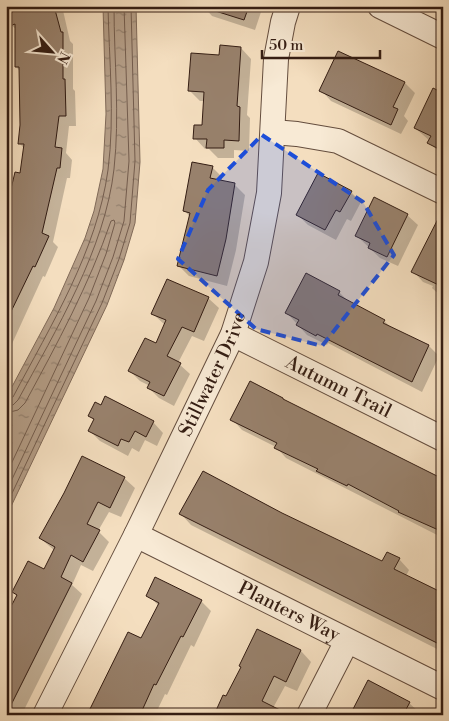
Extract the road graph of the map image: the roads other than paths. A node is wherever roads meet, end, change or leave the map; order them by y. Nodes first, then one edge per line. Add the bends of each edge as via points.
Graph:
1 (288, 6) edge
2 (380, 6) edge
3 (443, 37) edge
4 (273, 132) junction
5 (443, 192) edge
6 (233, 334) junction
7 (443, 439) edge
8 (136, 535) junction
9 (347, 641) junction
10 (443, 688) edge
11 (45, 715) edge
12 (309, 715) edge

1 - 4 street, Stillwater Drive via 276,60
2 - 3 street
4 - 5 street via 338,141
4 - 6 street, Stillwater Drive via 269,193 256,262
6 - 7 street, Autumn Trail
6 - 8 street, Stillwater Drive
8 - 9 street, Planters Way
8 - 11 street, Stillwater Drive
9 - 10 street, Planters Way
9 - 12 street

